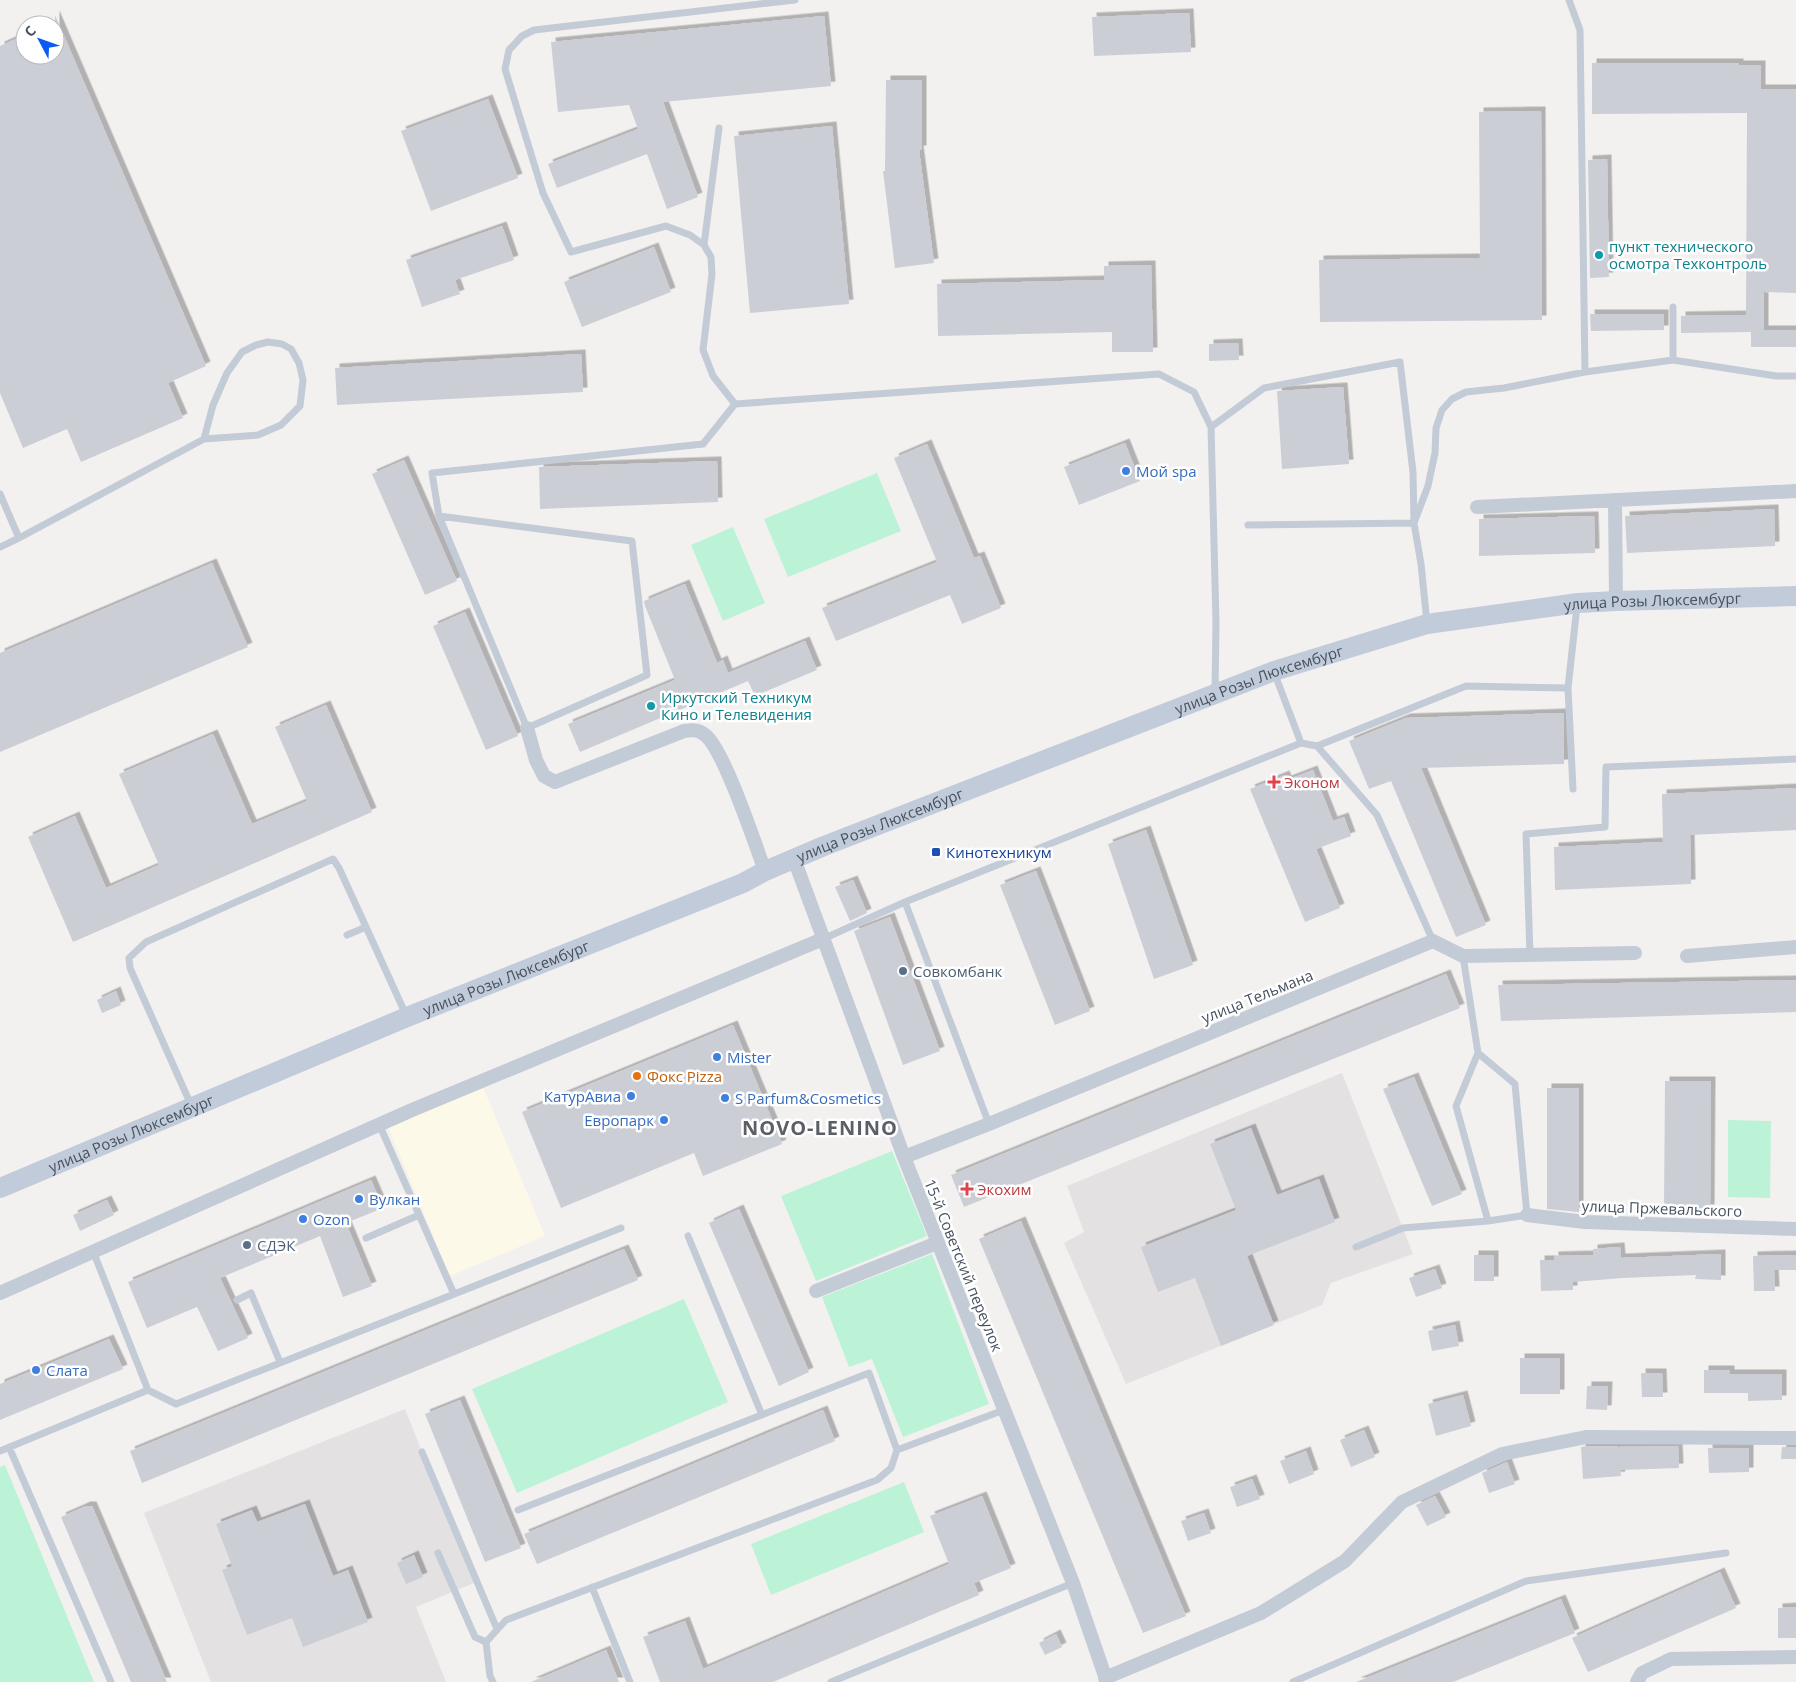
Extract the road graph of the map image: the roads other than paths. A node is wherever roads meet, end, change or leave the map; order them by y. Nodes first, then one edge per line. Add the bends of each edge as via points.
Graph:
1 (795, 0) edge
2 (1569, 0) edge
3 (719, 128) dead end
4 (704, 245) junction
5 (1673, 307) dead end
6 (1672, 360) junction
7 (1585, 372) junction
8 (1796, 376) edge
9 (735, 404) junction
10 (1211, 427) junction
11 (204, 439) junction
12 (1796, 491) edge
13 (0, 494) edge
14 (1615, 500) junction
15 (1477, 506) dead end
16 (439, 516) junction
17 (1414, 523) junction
18 (1248, 525) dead end
19 (19, 538) junction
20 (0, 547) edge
21 (1796, 596) edge
22 (1616, 601) junction
23 (1578, 603) junction
24 (1427, 624) junction
25 (1274, 671) junction
26 (1568, 688) junction
27 (1216, 693) junction
28 (527, 728) junction
29 (1301, 743) junction
30 (1317, 746) junction
31 (1796, 759) edge
32 (1574, 789) dead end
33 (794, 859) junction
34 (764, 872) junction
35 (905, 902) junction
36 (366, 928) junction
37 (346, 935) dead end
38 (823, 939) junction
39 (1433, 941) junction
40 (1796, 947) edge
41 (1635, 953) dead end
42 (1530, 955) junction
43 (1463, 956) junction
44 (1688, 956) dead end
45 (407, 1018) junction
46 (1478, 1053) junction
47 (193, 1108) junction
48 (379, 1124) junction
49 (989, 1124) junction
50 (904, 1157) junction
51 (0, 1188) edge
52 (419, 1215) junction
53 (1527, 1215) junction
54 (1488, 1221) junction
55 (621, 1228) dead end
56 (1796, 1229) edge
57 (688, 1236) dead end
58 (366, 1238) dead end
59 (938, 1242) junction
60 (1356, 1247) dead end
61 (93, 1251) junction
62 (816, 1291) dead end
63 (0, 1292) edge
64 (454, 1294) junction
65 (237, 1300) dead end
66 (280, 1362) junction
67 (148, 1390) junction
68 (1004, 1410) junction
69 (762, 1415) junction
70 (1796, 1438) edge
71 (9, 1447) junction
72 (897, 1450) junction
73 (0, 1451) edge
74 (422, 1452) dead end
75 (518, 1510) dead end
76 (438, 1553) dead end
77 (1726, 1553) dead end
78 (1073, 1583) junction
79 (592, 1587) junction
80 (497, 1629) junction
81 (486, 1642) junction
82 (1796, 1657) edge
83 (1106, 1680) edge
84 (110, 1682) edge
85 (493, 1682) edge
86 (630, 1682) edge
87 (831, 1682) edge
88 (1293, 1682) edge
89 (1637, 1682) edge

1 - 4 lane via 534,30 522,36 509,50 505,69 521,126 543,193 570,252 666,226 690,235
2 - 7 lane via 1580,30
3 - 4 lane
4 - 9 lane via 711,257 712,274 703,350 712,376
5 - 6 lane
6 - 7 lane
6 - 8 lane via 1776,376
7 - 17 lane via 1466,392 1452,399 1442,410 1436,428 1428,486
9 - 10 lane via 1159,374 1194,392
9 - 16 lane via 703,444 432,473
10 - 17 lane via 1264,388 1400,362 1413,472
10 - 27 lane
11 - 11 lane via 258,435 281,425 300,406 303,380 291,349 268,342 242,352 227,373 213,405
11 - 19 lane
12 - 14 street
13 - 19 lane
14 - 15 street
14 - 22 street
16 - 28 lane
16 - 28 lane via 632,541 647,675
17 - 18 lane
17 - 24 lane
19 - 20 lane
21 - 22 main road, улица Розы Люксембург
22 - 23 main road, улица Розы Люксембург
23 - 24 main road, улица Розы Люксембург
23 - 26 lane
24 - 25 main road, улица Розы Люксембург
25 - 27 main road, улица Розы Люксембург
25 - 29 lane
26 - 30 lane via 1466,686
26 - 32 lane
27 - 33 main road, улица Розы Люксембург
28 - 34 street via 544,776 555,782 684,730 698,730 715,745
29 - 30 lane
29 - 35 lane
30 - 39 lane via 1377,815
31 - 42 lane via 1606,767 1605,827 1526,834
33 - 34 main road, улица Розы Люксембург
33 - 38 street, 15-й Советский переулок
34 - 45 main road, улица Розы Люксембург via 744,883
35 - 38 lane
35 - 49 lane
36 - 37 lane
36 - 45 lane
36 - 47 lane via 333,859 146,942 129,958 130,968
38 - 48 street
38 - 50 street, 15-й Советский переулок
39 - 43 street
39 - 49 street, улица Тельмана
40 - 44 street
41 - 42 street
42 - 43 street
43 - 46 lane
45 - 47 main road, улица Розы Люксембург
46 - 53 lane via 1515,1084
46 - 54 lane via 1456,1106
47 - 51 main road, улица Розы Люксембург
48 - 52 lane
48 - 61 street
49 - 50 street, улица Тельмана
50 - 59 street, 15-й Советский переулок
52 - 58 lane
52 - 64 lane
53 - 54 lane
53 - 56 street, улица Пржевальского via 1585,1222
54 - 60 lane via 1403,1228
55 - 64 lane
57 - 69 lane
59 - 62 street
59 - 68 street, 15-й Советский переулок
61 - 63 street
61 - 67 lane
64 - 66 lane
65 - 66 lane via 251,1294
66 - 67 lane via 176,1404
67 - 71 lane
68 - 72 lane
68 - 78 street, 15-й Советский переулок
69 - 72 lane via 869,1373
69 - 75 lane
70 - 83 street via 1586,1437 1502,1454 1402,1502 1344,1561 1261,1613
71 - 73 lane
71 - 84 lane
72 - 79 lane via 891,1468 877,1480
74 - 80 lane
76 - 81 lane via 475,1637
77 - 88 lane via 1526,1582
78 - 83 street, 15-й Советский переулок
78 - 87 lane
79 - 80 lane via 506,1620
79 - 86 lane
80 - 81 lane
81 - 85 lane
82 - 89 street via 1671,1659 1642,1673

